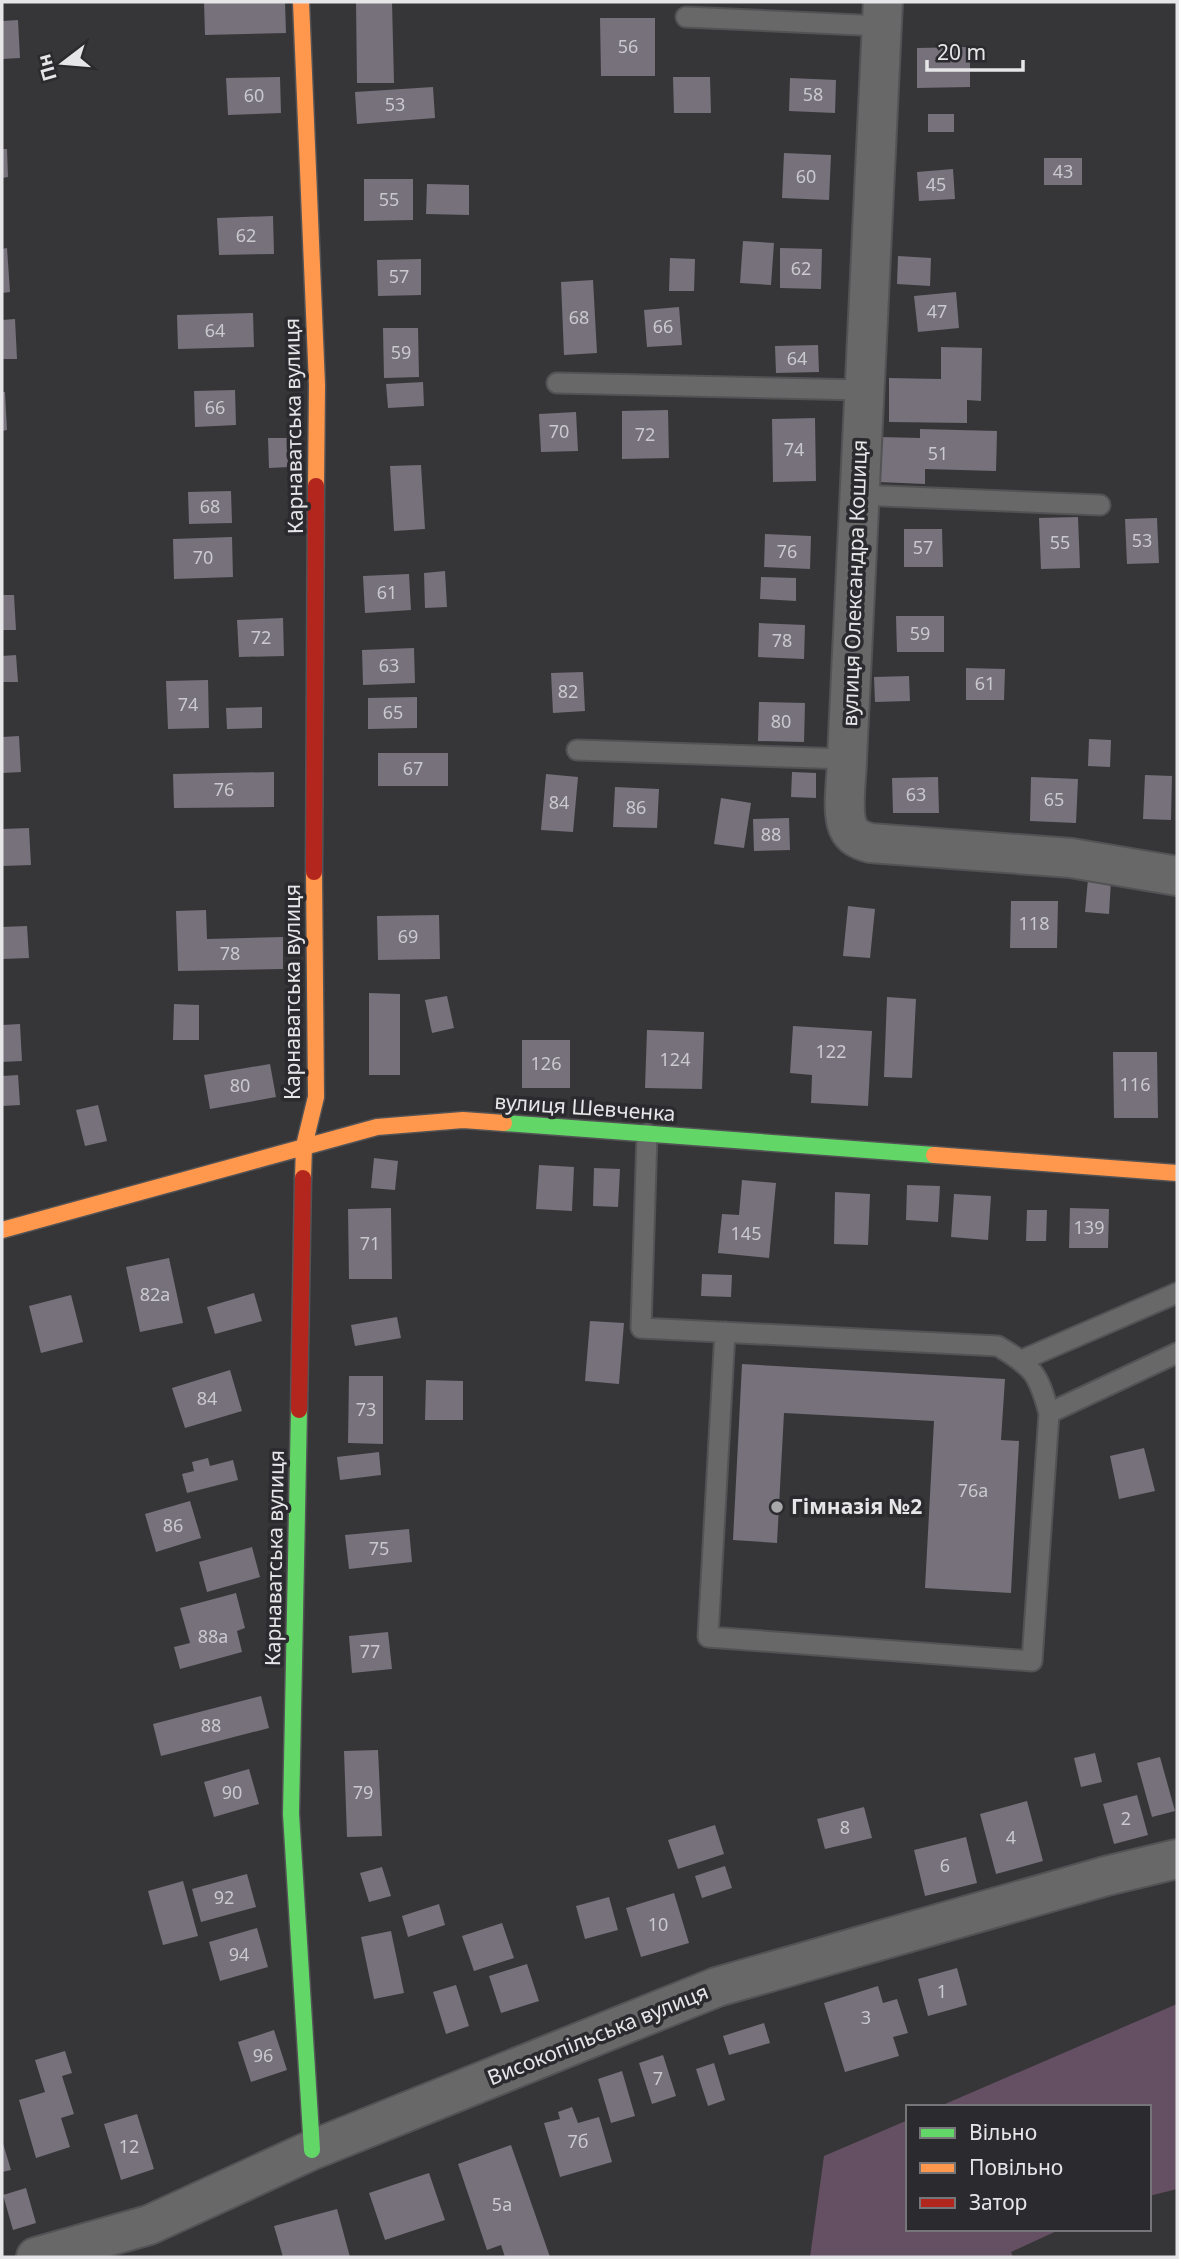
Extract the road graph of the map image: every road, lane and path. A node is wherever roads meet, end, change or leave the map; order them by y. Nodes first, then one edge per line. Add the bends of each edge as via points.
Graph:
1 (301, 2) edge
2 (882, 14) edge
3 (686, 17) dead end
4 (557, 383) dead end
5 (863, 390) junction
6 (859, 495) junction
7 (1100, 505) dead end
8 (577, 750) dead end
9 (847, 759) junction
10 (1177, 876) edge
11 (647, 1134) junction
12 (304, 1146) junction
13 (1177, 1173) edge
14 (2, 1230) edge
15 (1177, 1293) edge
16 (725, 1332) junction
17 (1177, 1353) edge
18 (1022, 1360) junction
19 (1049, 1413) junction
20 (1177, 1859) edge
21 (312, 2150) junction
22 (36, 2257) edge

1 - 12 street, Карнаватська вулиця via 317,385 316,1097
2 - 3 lane
2 - 5 street, вулиця Олександра Кошиця
4 - 5 lane
5 - 6 street, вулиця Олександра Кошиця
6 - 7 lane
6 - 9 street, вулиця Олександра Кошиця
8 - 9 lane
9 - 10 street, вулиця Олександра Кошиця via 846,813 848,827 858,839 1071,858
11 - 12 street, вулиця Шевченка via 463,1120 377,1127
11 - 13 street, вулиця Шевченка
11 - 16 lane via 641,1328
12 - 14 street, вулиця Шевченка
12 - 21 street, Карнаватська вулиця via 291,1814
15 - 18 lane
16 - 18 lane via 998,1346
16 - 19 lane via 708,1637 1032,1661
17 - 19 lane
18 - 19 lane via 1040,1381
20 - 21 street, Високопільська вулиця via 718,1987
21 - 22 street, Високопільська вулиця via 149,2225

